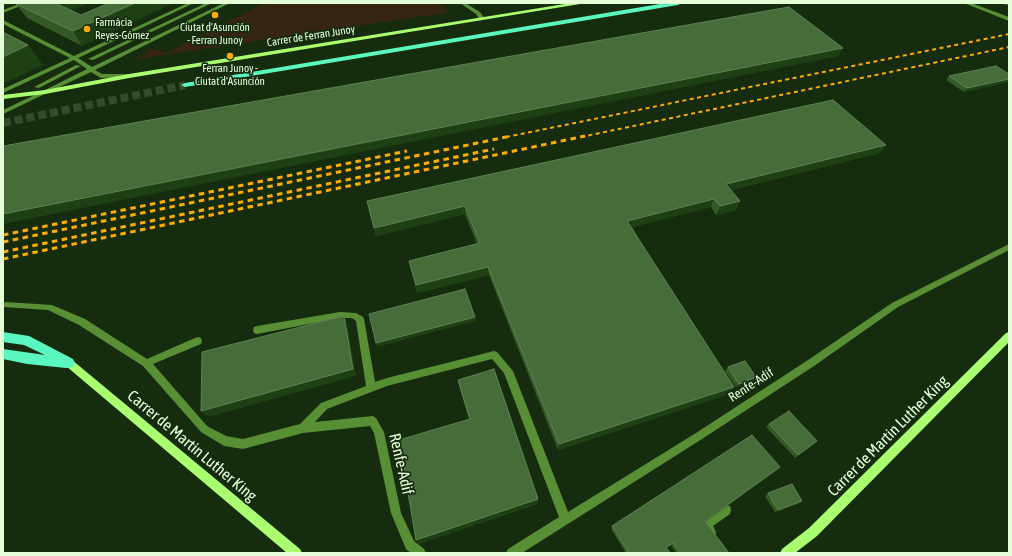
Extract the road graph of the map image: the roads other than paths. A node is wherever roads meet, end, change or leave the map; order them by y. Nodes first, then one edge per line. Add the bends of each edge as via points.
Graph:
1 (26, 3) edge
2 (192, 3) edge
3 (210, 3) edge
4 (228, 3) edge
5 (462, 3) edge
6 (580, 3) edge
7 (678, 3) edge
8 (966, 3) edge
9 (1005, 3) edge
10 (1009, 4) edge
11 (3, 12) edge
12 (482, 19) junction
13 (1009, 19) edge
14 (3, 22) edge
15 (74, 58) junction
16 (91, 59) dead end
17 (78, 66) dead end
18 (92, 68) junction
19 (129, 76) junction
20 (185, 85) tunnel mouth
21 (37, 87) dead end
22 (3, 91) edge
23 (45, 92) junction
24 (3, 97) edge
25 (3, 112) edge
26 (1009, 247) edge
27 (6, 305) dead end
28 (257, 330) dead end
29 (1009, 336) edge
30 (3, 337) edge
31 (198, 341) dead end
32 (3, 354) edge
33 (69, 363) junction
34 (146, 363) junction
35 (371, 388) junction
36 (303, 428) junction
37 (726, 510) edge
38 (566, 519) junction
39 (719, 542) edge
40 (296, 553) edge
41 (420, 553) edge
42 (512, 553) edge
43 (786, 553) edge

1 - 11 street
2 - 15 street
3 - 16 street
4 - 18 street
5 - 12 street via 478,13
6 - 12 main road, Carrer de Ferran Junoy
7 - 20 highway
8 - 13 street
9 - 10 street
12 - 19 main road, Carrer de Ferran Junoy
14 - 15 street
15 - 18 street
15 - 22 street
17 - 21 street
18 - 19 street via 101,76
18 - 23 street
19 - 23 main road, Carrer de Ferran Junoy
23 - 24 main road, Carrer de Ferran Junoy
23 - 25 street
26 - 38 street, Renfe-Adif via 895,305 699,436
27 - 34 street via 48,307 82,322
28 - 35 street via 340,315 353,315 360,319
29 - 43 main road, Carrer de Martin Luther King via 813,532
30 - 33 highway via 25,340 42,346
31 - 34 street
32 - 33 highway
33 - 40 main road, Carrer de Martin Luther King
34 - 36 street via 204,429 224,441 243,444
35 - 36 street via 324,406
35 - 38 street via 494,355 508,371
36 - 41 street, Renfe-Adif via 373,422 379,432 396,513 410,545
37 - 39 street via 706,525
38 - 42 street, Renfe-Adif

